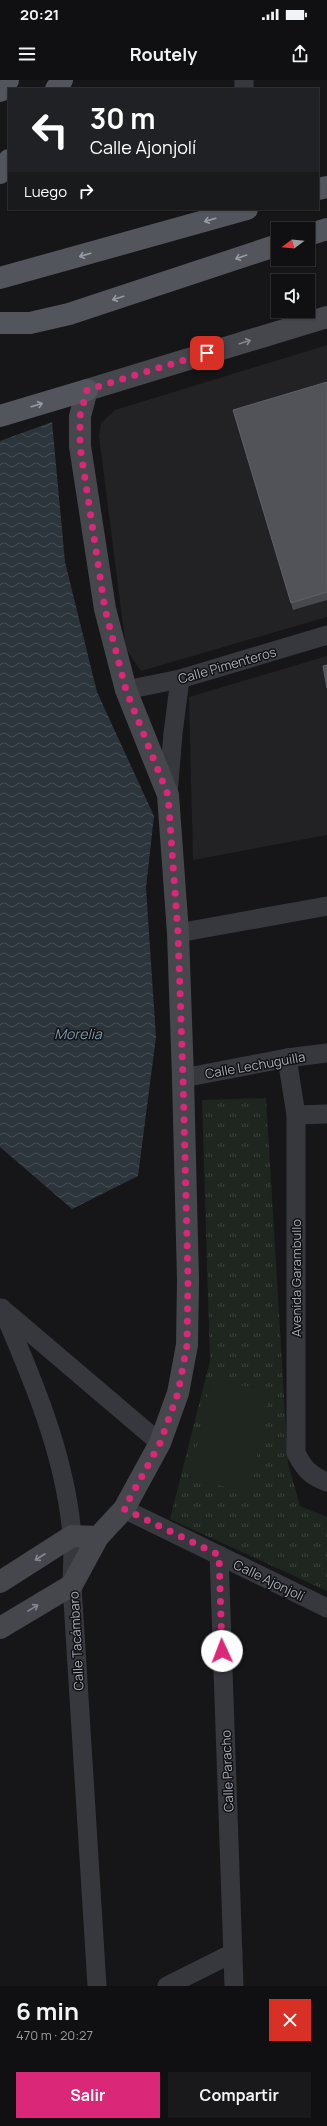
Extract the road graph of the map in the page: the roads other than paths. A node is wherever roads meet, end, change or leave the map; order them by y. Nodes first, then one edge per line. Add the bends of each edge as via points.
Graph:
1 (8, 80) edge
2 (0, 91) edge
3 (8, 161) edge
4 (0, 173) edge
5 (243, 210) edge
6 (327, 229) edge
7 (315, 233) edge
8 (271, 247) edge
9 (0, 278) edge
10 (327, 316) edge
11 (0, 323) edge
12 (87, 390) junction
13 (0, 416) edge
14 (327, 635) edge
15 (180, 679) junction
16 (126, 690) junction
17 (168, 795) junction
18 (327, 906) edge
19 (178, 933) junction
20 (327, 1053) edge
21 (287, 1058) junction
22 (183, 1078) junction
23 (327, 1114) edge
24 (296, 1115) junction
25 (1, 1307) edge
26 (160, 1443) junction
27 (327, 1482) edge
28 (124, 1509) junction
29 (72, 1536) junction
30 (98, 1537) junction
31 (219, 1555) junction
32 (0, 1582) edge
33 (72, 1585) junction
34 (327, 1608) edge
35 (0, 1628) edge
36 (233, 1953) junction
37 (97, 1986) edge
38 (167, 1986) edge
39 (234, 1986) edge

1 - 2 main road
3 - 4 main road
5 -> 9 main road
6 - 7 main road
8 -> 11 main road via 69,314 30,323
12 -> 10 main road
13 -> 12 main road
12 - 16 main road via 80,416 80,446 105,609
14 - 15 street, Calle Pimenteros
15 - 16 street, Calle Pimenteros
15 - 17 street
16 - 17 main road
17 - 19 main road
18 - 19 street
19 - 22 main road
20 - 21 street, Calle Lechuguilla
21 - 22 street, Calle Lechuguilla
21 - 24 street, Avenida Garambullo
22 - 26 main road via 187,1345 178,1393
23 - 24 street
24 - 27 street, Avenida Garambullo via 296,1453 303,1467 313,1477
25 - 26 street, Calle Tacámbaro
25 - 29 street, Calle Tacámbaro via 31,1375 61,1469
26 - 28 main road
28 - 30 main road
28 - 31 street, Calle Ajonjolí
29 - 30 main road
29 -> 32 main road
29 - 33 street, Calle Tacámbaro
30 - 33 main road
31 - 34 street, Calle Ajonjolí
31 - 36 street, Calle Paracho
35 -> 33 main road
33 - 37 street, Calle Tacámbaro
36 - 38 street
36 - 39 street, Calle Paracho

